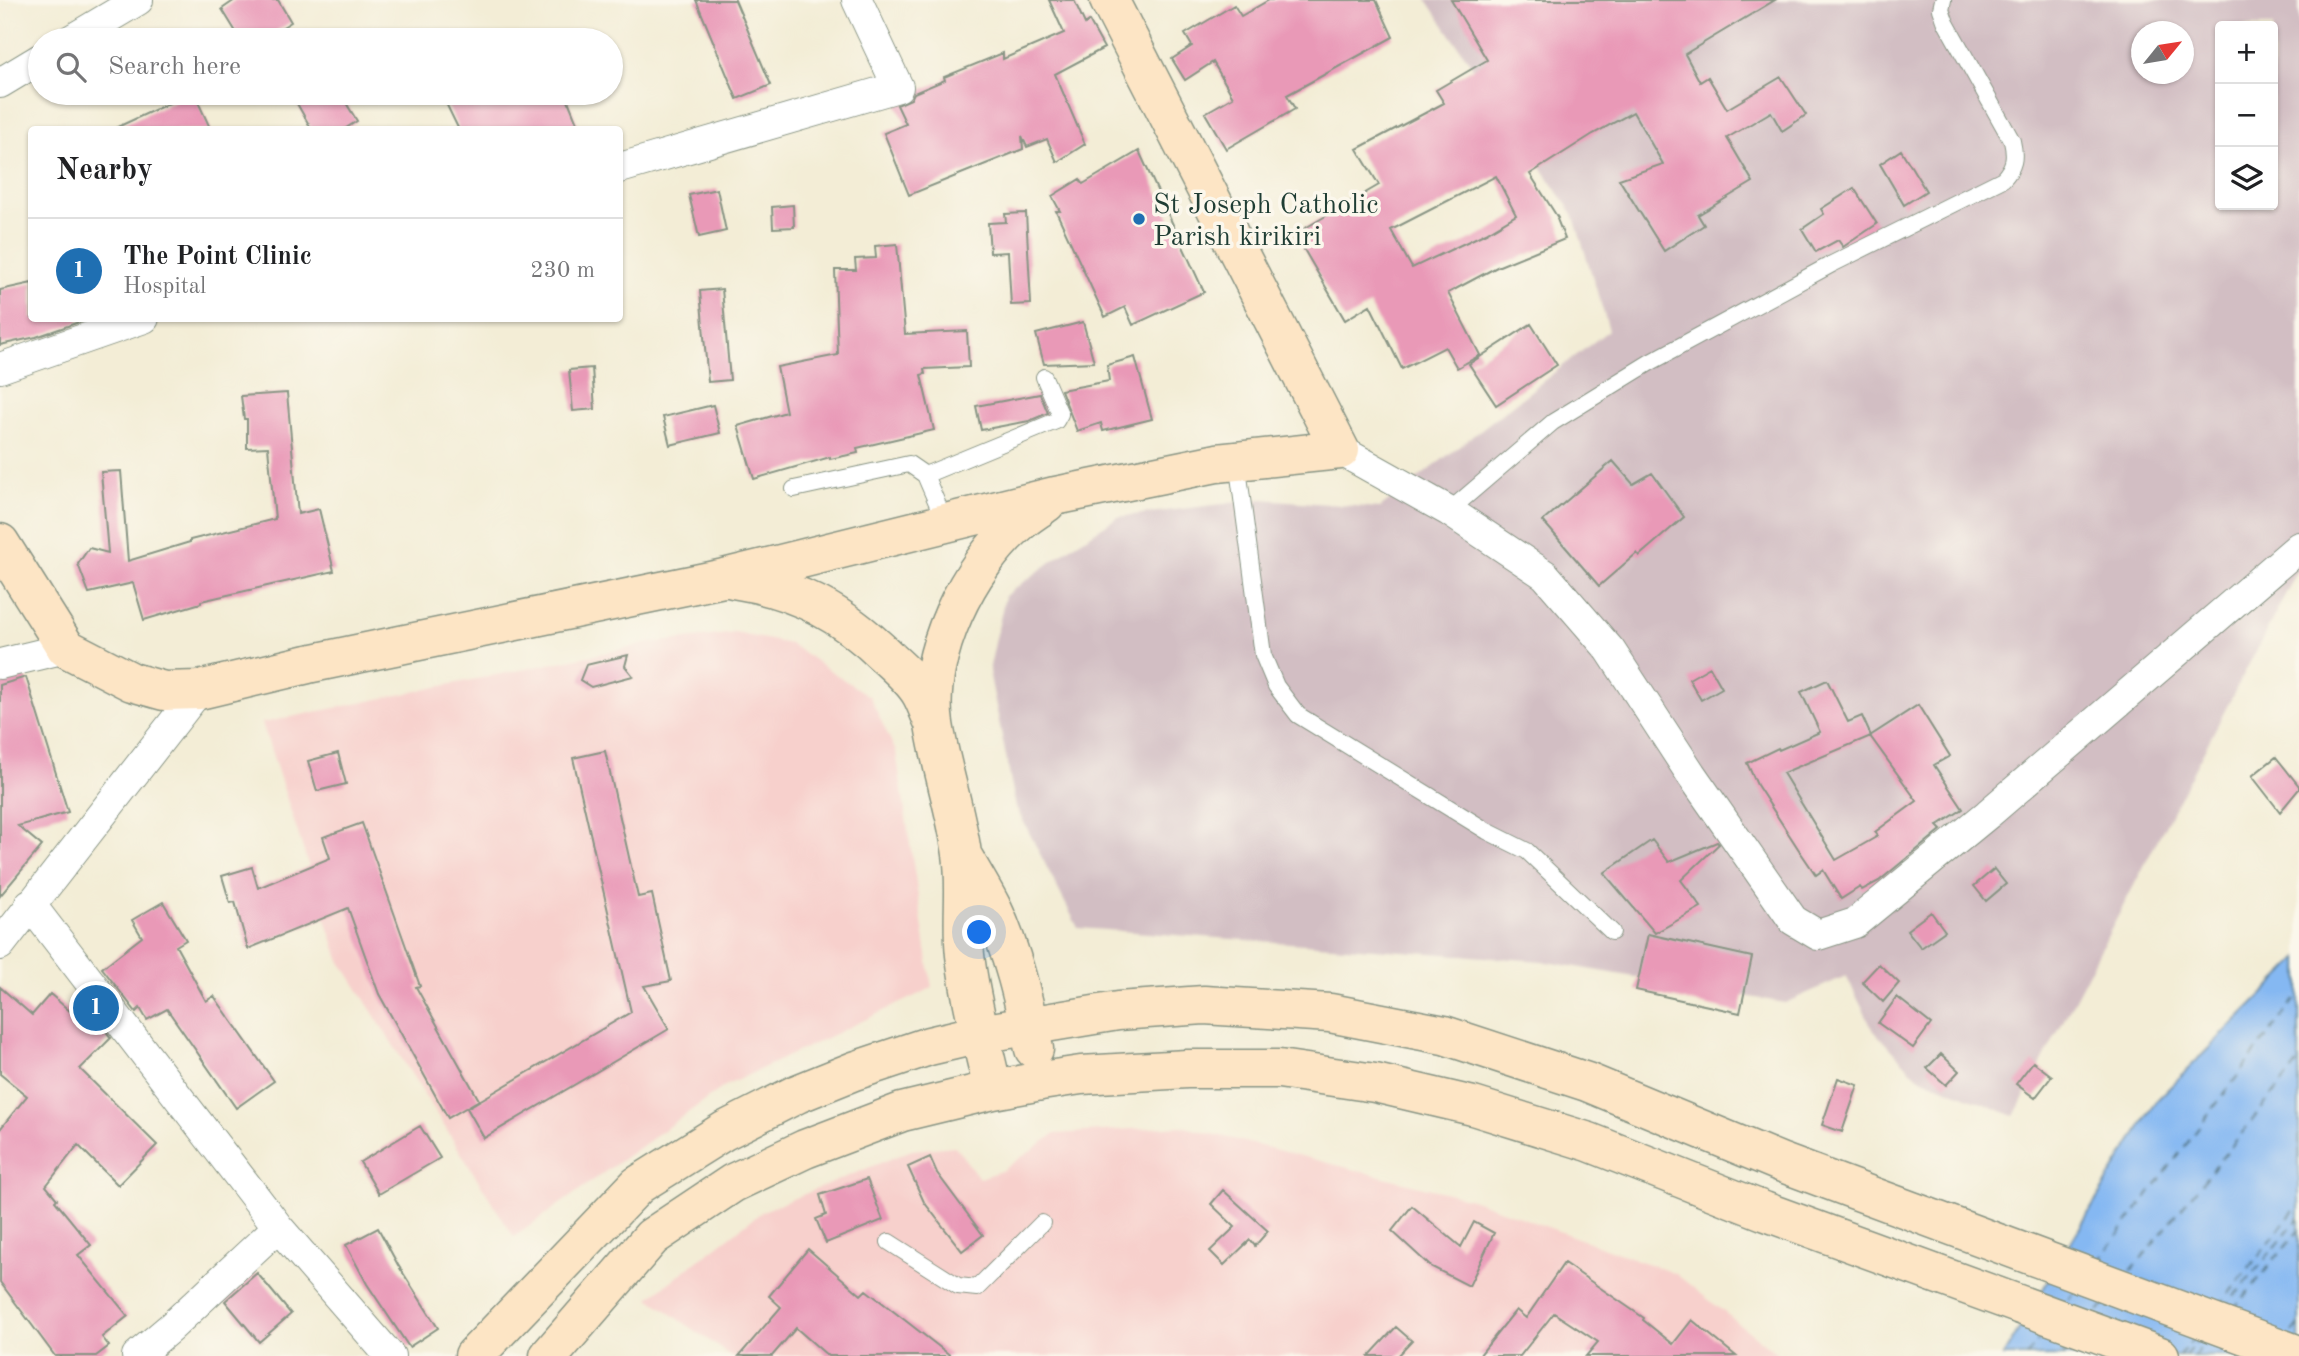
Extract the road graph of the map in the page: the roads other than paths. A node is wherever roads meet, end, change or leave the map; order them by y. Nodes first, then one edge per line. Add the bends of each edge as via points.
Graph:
1 (138, 0) edge
2 (857, 0) edge
3 (1109, 0) edge
4 (1943, 0) edge
5 (91, 28) edge
6 (28, 66) edge
7 (0, 83) edge
8 (623, 167) edge
9 (133, 322) edge
10 (0, 369) edge
11 (1044, 377) dead end
12 (1340, 450) junction
13 (1237, 461) junction
14 (925, 475) junction
15 (794, 489) dead end
16 (1055, 496) junction
17 (1449, 510) junction
18 (946, 524) junction
19 (0, 542) edge
20 (2299, 547) edge
21 (724, 578) junction
22 (66, 648) junction
23 (0, 664) edge
24 (199, 690) junction
25 (934, 723) junction
26 (963, 855) junction
27 (30, 904) junction
28 (1612, 932) dead end
29 (0, 945) edge
30 (1029, 1026) junction
31 (980, 1034) junction
32 (1041, 1080) junction
33 (993, 1090) junction
34 (1042, 1223) dead end
35 (278, 1227) junction
36 (889, 1242) dead end
37 (2299, 1354) edge
38 (137, 1356) edge
39 (390, 1356) edge
40 (474, 1356) edge
41 (549, 1356) edge
42 (2160, 1356) edge

1 - 5 street
2 - 8 street via 898,87
3 - 12 main road
4 - 17 lane via 1946,23 2012,142 2012,169 2003,179 1649,363 1553,422
6 - 7 street
9 - 10 street
11 - 14 lane via 1060,414 1056,421
12 - 13 main road
12 - 17 street
13 - 16 main road
13 - 28 lane via 1263,655 1276,687 1298,715 1527,851
14 - 15 lane via 909,464
14 - 18 lane
16 - 18 main road
16 - 25 main road via 1019,523 971,582 941,650 932,690
17 - 20 street via 1545,575 1570,603 1610,650 1793,920 1818,935 1855,923
18 - 21 main road
19 - 22 main road
21 - 24 main road
21 - 25 main road via 799,595 834,613 868,638 920,691
22 - 23 street
22 - 24 main road via 132,682 164,691
24 - 27 street
25 - 26 main road
26 - 30 main road via 1007,946
26 - 31 main road via 965,953
27 - 29 street
27 - 35 street
30 - 31 main road
30 - 32 main road
30 - 37 main road via 1118,1011 1204,1005 1342,1015 1444,1035 1587,1082 1780,1162
31 - 33 main road
31 - 40 main road via 929,1046 797,1094 724,1131 638,1185
32 - 33 main road
32 - 42 main road via 1187,1069 1279,1069 1375,1083 1473,1106 1589,1142
33 - 41 main road via 902,1112 733,1183 652,1237
34 - 36 lane via 976,1288 958,1286
35 - 38 street
35 - 39 street

